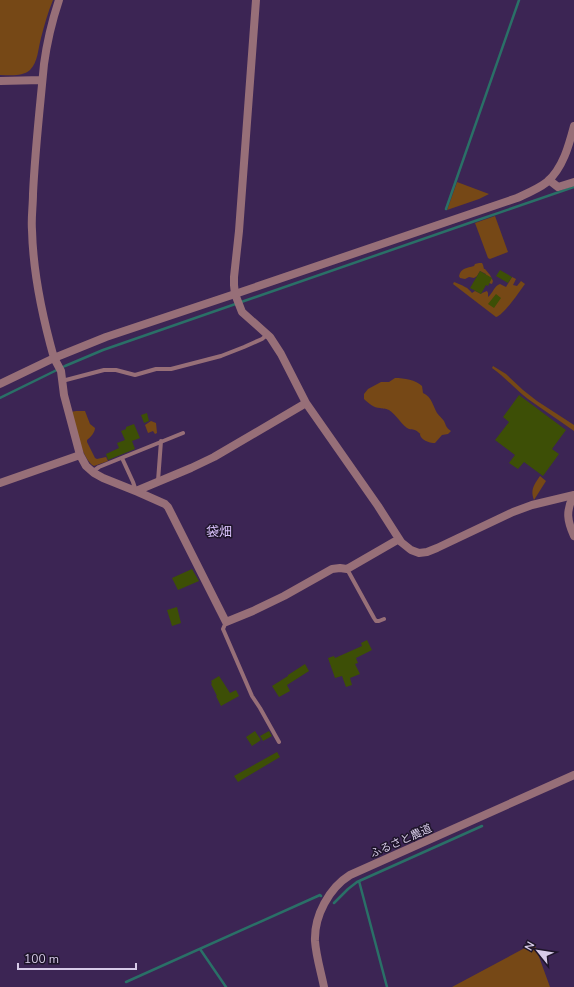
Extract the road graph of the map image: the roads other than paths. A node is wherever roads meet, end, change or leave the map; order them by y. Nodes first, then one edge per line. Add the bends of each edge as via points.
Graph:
1 (59, 0) edge
2 (256, 0) edge
3 (42, 80) junction
4 (0, 81) edge
5 (574, 126) edge
6 (549, 180) junction
7 (574, 182) edge
8 (237, 299) junction
9 (268, 334) junction
10 (58, 365) junction
11 (62, 381) junction
12 (0, 384) edge
13 (306, 403) junction
14 (182, 433) dead end
15 (161, 441) junction
16 (80, 454) junction
17 (122, 458) junction
18 (92, 472) junction
19 (158, 481) junction
20 (0, 483) edge
21 (136, 491) junction
22 (573, 495) edge
23 (574, 536) edge
24 (399, 538) junction
25 (347, 569) junction
26 (384, 619) dead end
27 (226, 622) junction
28 (279, 742) dead end
29 (574, 775) edge
30 (324, 987) edge

1 - 3 street via 50,27
2 - 8 street via 234,277
3 - 4 street
3 - 10 street via 32,230 38,286 49,340
5 - 6 street via 563,159
6 - 7 street via 558,187
6 - 8 street via 517,198
8 - 9 street via 245,316
8 - 10 street via 106,337
9 - 11 lane via 221,356 171,369 156,369 135,375 104,370
9 - 13 street
10 - 11 street
10 - 12 street
11 - 16 street
13 - 19 street via 214,457
13 - 24 street
14 - 15 lane
15 - 17 lane
15 - 19 lane
16 - 18 street
16 - 20 street
17 - 18 lane
17 - 21 lane
18 - 21 street
19 - 21 street
21 - 27 street via 168,507
22 - 23 street via 568,513
22 - 24 street via 513,512 427,552 411,550
24 - 25 street
25 - 26 lane via 376,621
25 - 27 street via 332,569 284,596
27 - 28 lane via 223,629 250,692
29 - 30 street, ふるさと農道 via 376,863 342,881 328,897 317,923 315,942

